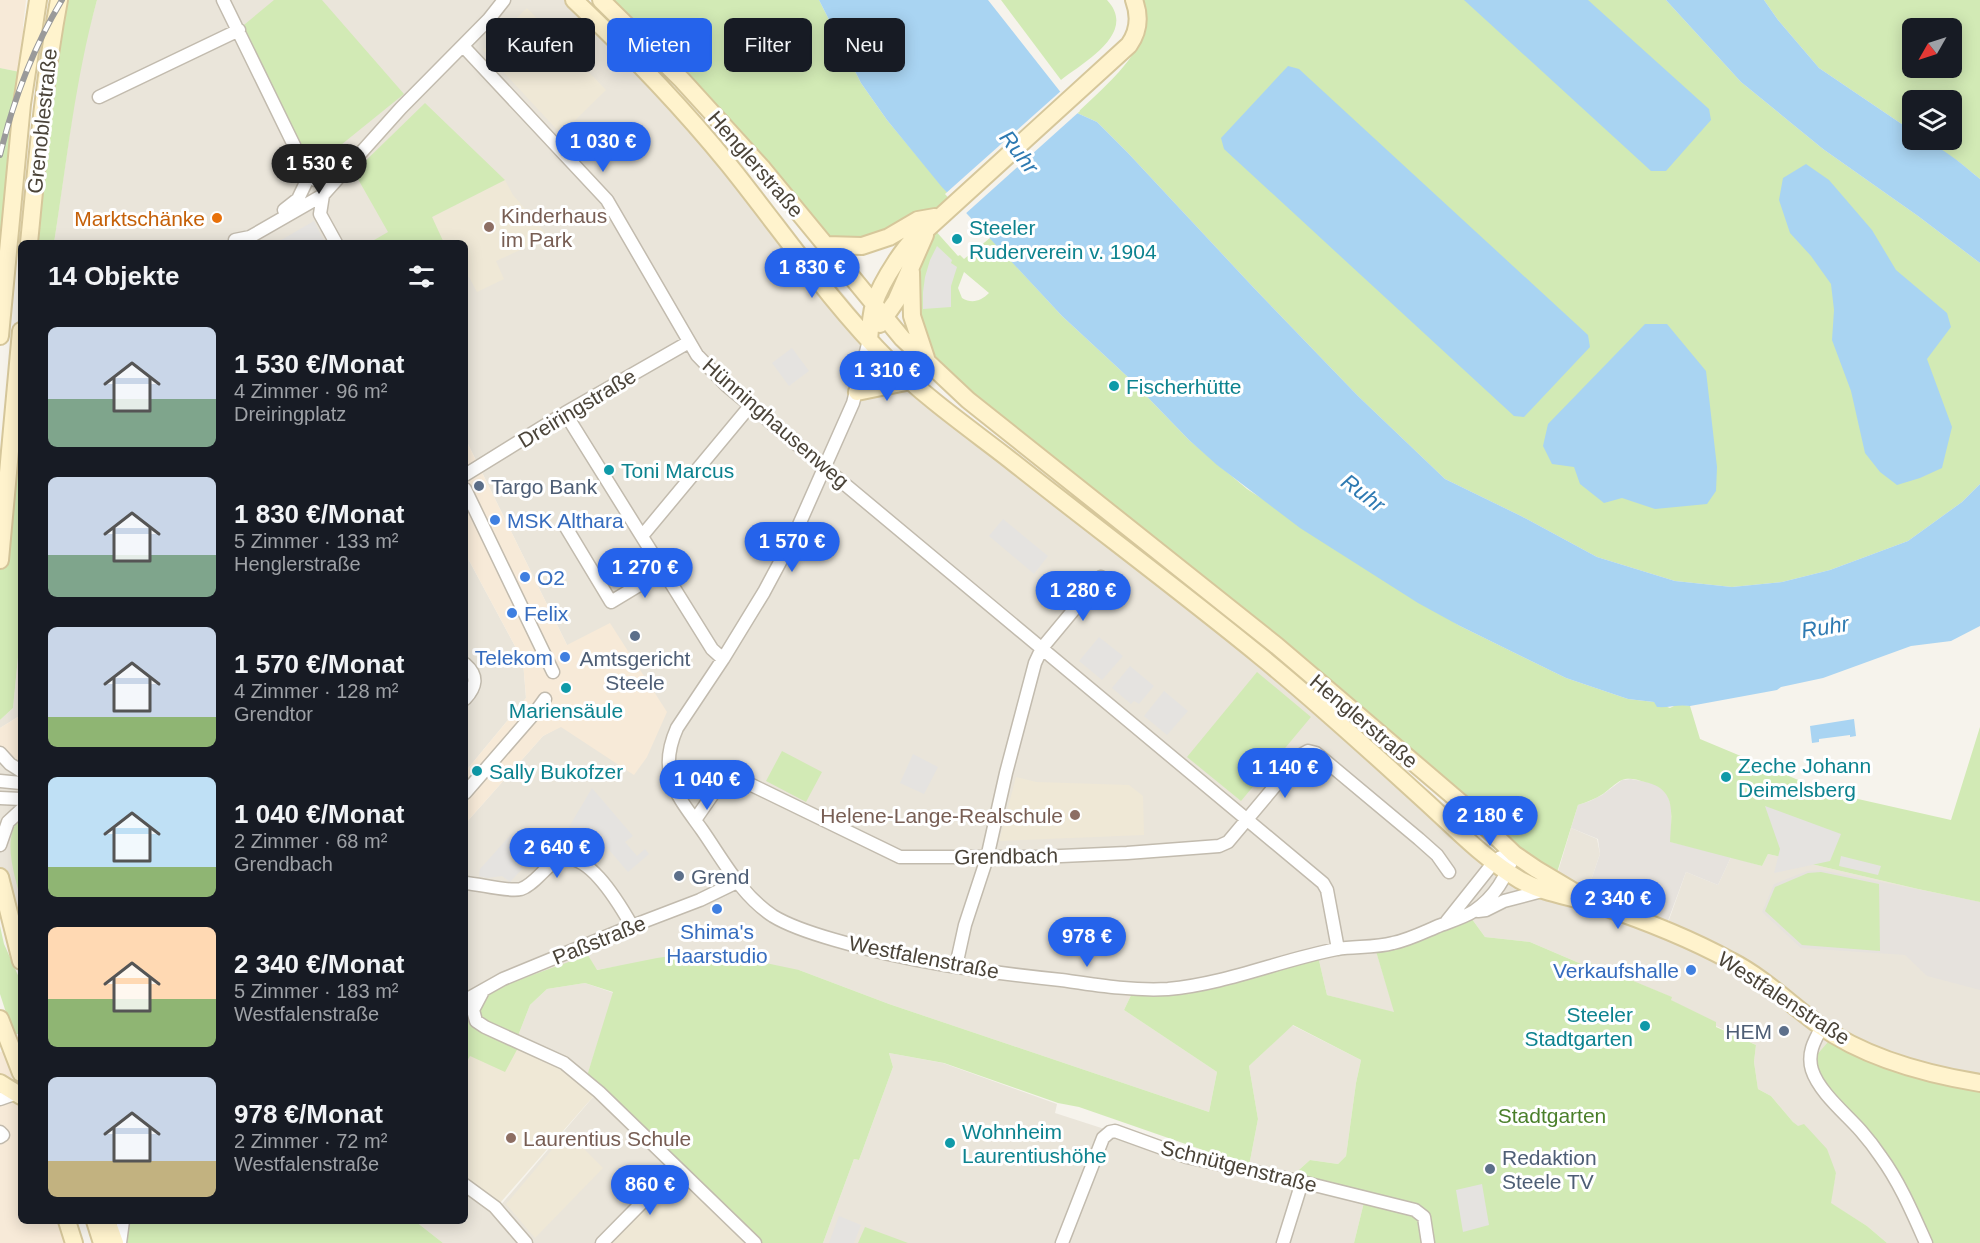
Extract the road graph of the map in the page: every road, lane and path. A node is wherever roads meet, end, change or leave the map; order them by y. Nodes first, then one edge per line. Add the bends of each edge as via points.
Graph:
1 (38, 0) edge
2 (59, 0) edge
3 (223, 0) edge
4 (504, 0) edge
5 (574, 0) edge
6 (601, 0) edge
7 (1134, 0) edge
8 (239, 30) junction
9 (463, 46) junction
10 (99, 97) dead end
11 (297, 150) junction
12 (357, 157) junction
13 (309, 176) junction
14 (338, 178) junction
15 (323, 195) junction
16 (946, 210) junction
17 (927, 229) junction
18 (29, 240) edge
19 (234, 240) edge
20 (236, 240) edge
21 (334, 240) edge
22 (826, 245) junction
23 (911, 267) junction
24 (877, 314) junction
25 (850, 318) junction
26 (0, 336) edge
27 (869, 340) junction
28 (690, 342) junction
29 (927, 362) junction
30 (18, 364) edge
31 (911, 381) junction
32 (856, 392) junction
33 (750, 406) junction
34 (565, 413) junction
35 (824, 469) junction
36 (468, 473) edge
37 (468, 495) edge
38 (564, 524) dead end
39 (642, 536) junction
40 (0, 560) edge
41 (664, 570) junction
42 (1101, 576) dead end
43 (1042, 648) junction
44 (723, 659) junction
45 (468, 667) edge
46 (553, 672) dead end
47 (468, 695) edge
48 (545, 699) dead end
49 (0, 753) edge
50 (18, 769) edge
51 (0, 780) edge
52 (469, 780) edge
53 (18, 783) edge
54 (0, 798) edge
55 (18, 799) edge
56 (18, 813) edge
57 (695, 820) junction
58 (1246, 821) junction
59 (0, 845) edge
60 (1514, 854) junction
61 (987, 858) junction
62 (1495, 869) junction
63 (1449, 872) dead end
64 (0, 877) edge
65 (736, 882) junction
66 (468, 883) edge
67 (1542, 891) junction
68 (1592, 903) junction
69 (1474, 911) junction
70 (1444, 924) junction
71 (632, 926) junction
72 (7, 933) edge
73 (1338, 949) junction
74 (18, 956) edge
75 (956, 966) junction
76 (483, 991) junction
77 (468, 1001) edge
78 (0, 1019) edge
79 (1818, 1034) junction
80 (11, 1046) edge
81 (0, 1060) edge
82 (18, 1065) edge
83 (18, 1074) edge
84 (0, 1082) edge
85 (1980, 1083) edge
86 (18, 1093) edge
87 (18, 1094) edge
88 (0, 1099) edge
89 (0, 1132) edge
90 (0, 1137) edge
91 (676, 1168) junction
92 (1302, 1182) junction
93 (468, 1187) edge
94 (68, 1224) edge
95 (96, 1224) edge
96 (108, 1224) edge
97 (123, 1224) edge
98 (74, 1243) edge
99 (102, 1243) edge
100 (115, 1243) edge
101 (120, 1243) edge
102 (526, 1243) edge
103 (602, 1243) edge
104 (755, 1243) edge
105 (1062, 1243) edge
106 (1283, 1243) edge
107 (1428, 1243) edge
108 (1926, 1243) edge

1 - 26 main road, Grenoblestraße via 22,104
2 - 18 main road, Grenoblestraße via 51,40
3 - 8 street
4 - 9 street
5 - 25 main road, Henglerstraße via 675,102
6 - 22 main road, Henglerstraße via 697,96
7 - 16 main road via 1138,20 1129,45
8 - 10 street
8 - 11 street
9 - 12 street
9 - 28 street, Hünninghausenweg via 607,200
11 - 12 street via 316,161
11 - 13 street
12 - 14 street
13 - 14 street via 315,180
13 - 19 street via 298,199 286,210
14 - 15 street
15 - 20 street via 249,237
15 - 21 street via 320,214
16 - 17 main road
16 - 22 main road via 862,246
17 - 23 main road
17 - 24 main road via 883,281
22 - 24 main road, Henglerstraße
23 - 24 main road via 896,301
23 - 29 main road via 912,316
24 - 25 main road
24 - 27 main road
24 - 29 main road, Henglerstraße
25 - 27 main road, Henglerstraße
27 - 31 main road, Henglerstraße
27 - 32 street, Westfalenstraße
28 - 33 street, Hünninghausenweg via 706,365
28 - 34 street, Dreiringstraße
29 - 60 main road, Henglerstraße via 968,400 1277,646 1460,802
30 - 40 main road
31 - 32 main road
31 - 62 main road, Henglerstraße via 1258,654 1331,715
32 - 35 street, Westfalenstraße
33 - 35 street, Hünninghausenweg
33 - 39 street
34 - 36 street, Dreiringstraße
34 - 39 street
35 - 43 street, Hünninghausenweg
35 - 44 street, Westfalenstraße via 794,536
37 - 46 street
38 - 41 street via 611,602
39 - 41 street
41 - 44 street via 712,649
42 - 43 street
43 - 58 street, Hünninghausenweg
43 - 61 street via 1026,696
44 - 57 street, Westfalenstraße via 678,728 668,758 671,783
45 - 47 street via 476,682
48 - 52 street
49 - 50 street
51 - 53 street
54 - 55 street
56 - 59 street via 8,822
57 - 61 street, Grendbach via 729,774 900,857
57 - 65 street, Westfalenstraße
58 - 61 street, Grendbach via 1220,846
58 - 63 street, Grendbach via 1301,755 1308,751 1316,753 1437,855
58 - 73 street, Hünninghausenweg via 1323,883
60 - 62 street, Westfalenstraße
60 - 68 main road, Henglerstraße
61 - 75 street
62 - 67 main road, Henglerstraße
62 - 69 street, Westfalenstraße via 1496,891
62 - 70 street, Westfalenstraße
64 - 72 main road
65 - 71 street, Paßstraße
65 - 75 street, Westfalenstraße via 773,916 800,928 881,953
66 - 71 street via 518,889 557,860 577,859 609,891
67 - 68 main road, Henglerstraße
67 - 69 street, Westfalenstraße
68 - 79 main road, Westfalenstraße via 1656,926 1735,962 1772,987
69 - 70 street, Westfalenstraße
70 - 73 street, Westfalenstraße via 1392,944
71 - 76 street, Paßstraße via 503,979
72 - 74 main road
73 - 75 street, Westfalenstraße via 1199,985 1166,989 1133,989
76 - 77 street, Paßstraße
76 - 91 street via 473,1010 476,1021 573,1069
78 - 80 main road
79 - 85 main road, Westfalenstraße via 1910,1068
79 - 108 street via 1810,1054 1812,1071 1883,1160
80 - 81 main road
80 - 82 main road
83 - 84 street
84 - 87 main road
86 - 88 street
89 - 90 street
91 - 103 street
91 - 104 street
92 - 105 street, Schnütgenstraße via 1187,1157 1110,1132 1103,1138
92 - 106 street
92 - 107 street, Schnütgenstraße via 1420,1212 1426,1222
93 - 102 street via 495,1207
94 - 98 main road
95 - 99 main road
96 - 100 main road
97 - 101 street

